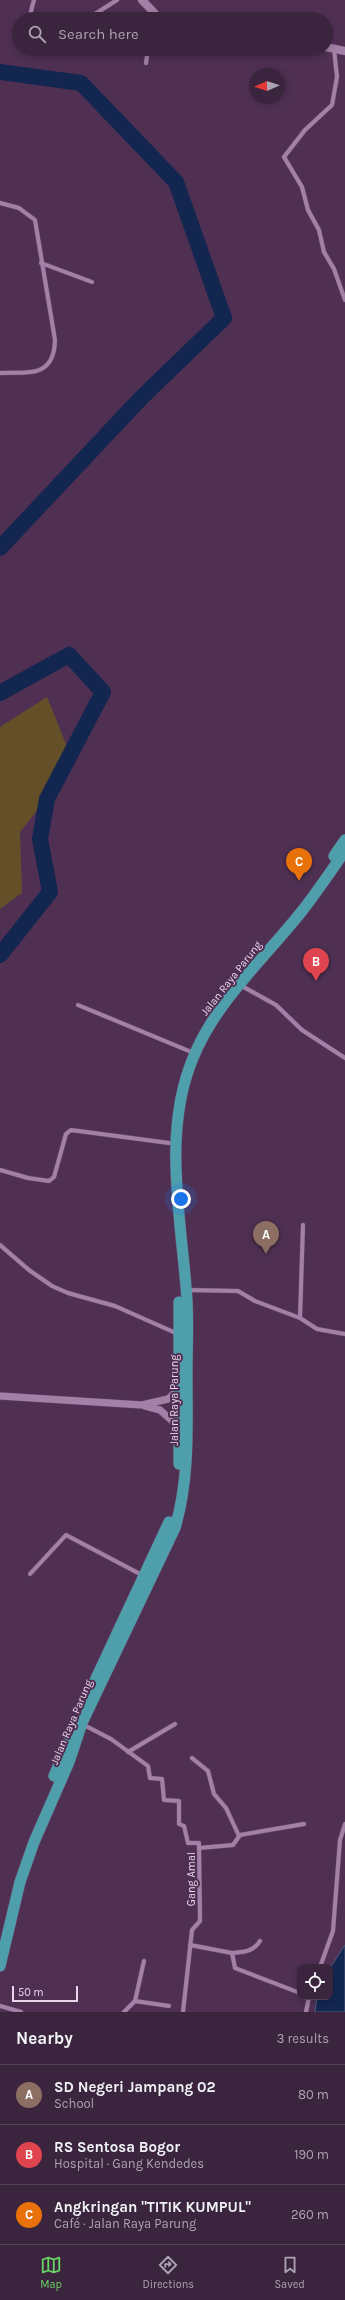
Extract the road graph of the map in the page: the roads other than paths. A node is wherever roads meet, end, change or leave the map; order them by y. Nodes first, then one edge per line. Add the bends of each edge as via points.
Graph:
1 (34, 0) edge
2 (117, 0) edge
3 (142, 0) edge
4 (31, 12) edge
5 (98, 12) edge
6 (153, 12) edge
7 (333, 49) edge
8 (345, 51) edge
9 (147, 56) edge
10 (332, 56) edge
11 (146, 63) dead end
12 (0, 203) edge
13 (41, 263) junction
14 (92, 282) dead end
15 (345, 300) edge
16 (0, 373) edge
17 (345, 840) edge
18 (345, 851) edge
19 (277, 936) junction
20 (240, 984) junction
21 (78, 1005) dead end
22 (190, 1051) junction
23 (345, 1058) edge
24 (169, 1143) junction
25 (0, 1170) edge
26 (304, 1225) dead end
27 (0, 1244) edge
28 (186, 1290) junction
29 (300, 1318) junction
30 (345, 1334) edge
31 (179, 1335) junction
32 (179, 1389) junction
33 (0, 1396) edge
34 (142, 1405) junction
35 (179, 1427) junction
36 (30, 1574) dead end
37 (142, 1576) junction
38 (82, 1724) junction
39 (175, 1724) dead end
40 (128, 1752) junction
41 (192, 1758) dead end
42 (304, 1824) dead end
43 (345, 1824) edge
44 (239, 1836) junction
45 (200, 1848) junction
46 (0, 1936) edge
47 (260, 1941) dead end
48 (190, 1945) junction
49 (232, 1953) junction
50 (144, 1961) dead end
51 (321, 1964) edge
52 (0, 1966) edge
53 (297, 1992) edge
54 (135, 2000) junction
55 (308, 2000) edge
56 (0, 2006) edge
57 (169, 2006) dead end
58 (22, 2012) edge
59 (124, 2012) edge
60 (183, 2012) edge
61 (306, 2012) edge

1 - 4 street
2 - 5 street
3 - 6 main road
7 - 8 main road
9 - 11 street
10 - 15 street via 337,77 332,105 300,135 284,157 302,188 308,210 319,230 324,252 334,269
12 - 13 street via 19,208 33,217
13 - 14 street
13 - 16 street via 55,340 52,357 47,366 37,372
17 - 19 highway, Jalan Raya Parung
18 - 19 highway, Jalan Raya Parung via 303,911
19 - 20 highway, Jalan Raya Parung
19 - 22 highway, Jalan Raya Parung via 203,1022
20 - 23 street via 276,1005 302,1030
20 - 28 highway, Jalan Raya Parung via 209,1026 192,1058 181,1100 176,1132 176,1165
21 - 22 street
22 - 24 highway, Jalan Raya Parung via 174,1099
24 - 25 street via 71,1130 66,1134 52,1180 45,1182
24 - 31 highway, Jalan Raya Parung via 168,1165 179,1289
26 - 29 street
27 - 31 street via 29,1270 52,1286 79,1297 115,1306
28 - 29 street via 238,1291 255,1301
28 - 38 highway, Jalan Raya Parung via 188,1429 182,1505 174,1528
29 - 30 street via 317,1329
31 - 32 highway, Jalan Raya Parung
32 - 34 street via 168,1399
32 - 35 highway, Jalan Raya Parung
33 - 34 street
34 - 35 street via 160,1410
35 - 37 highway, Jalan Raya Parung via 176,1501 168,1526
36 - 37 street via 68,1535
37 - 46 highway, Jalan Raya Parung via 93,1681 31,1832 13,1884
38 - 40 street, Gang Amal via 111,1739
38 - 52 highway, Jalan Raya Parung via 20,1882
39 - 40 street
40 - 45 street, Gang Amal via 148,1766 149,1777 162,1779 164,1800 179,1801 179,1824 184,1826 188,1842 198,1842
41 - 44 street via 208,1771 214,1794 226,1808
42 - 44 street
43 - 51 street via 340,1840 333,1932
44 - 45 street via 233,1846
45 - 48 street, Gang Amal via 200,1921 193,1928
47 - 49 street via 249,1951
48 - 49 street
48 - 60 street, Gang Amal
49 - 53 street via 235,1968
50 - 54 street
54 - 57 street
54 - 59 street
55 - 61 street
56 - 58 street

